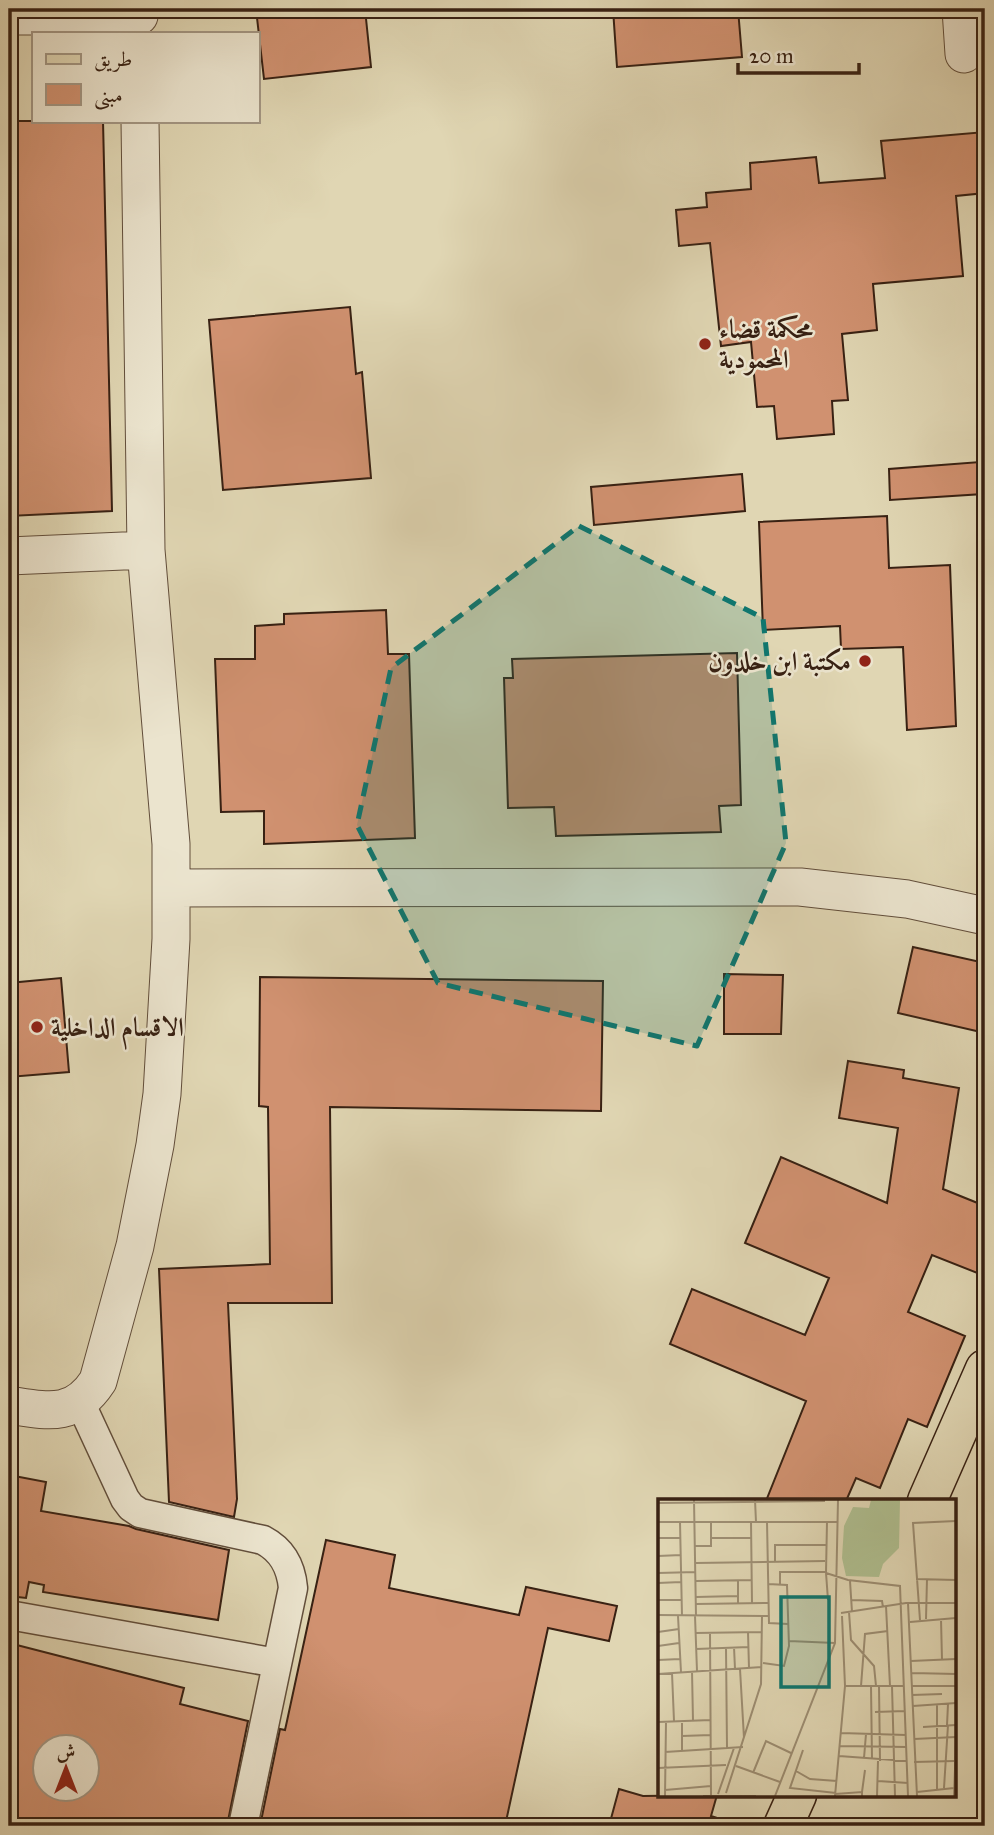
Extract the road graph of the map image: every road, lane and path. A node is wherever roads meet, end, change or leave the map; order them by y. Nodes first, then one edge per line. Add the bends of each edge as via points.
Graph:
1 (961, 9) edge
2 (9, 16) edge
3 (139, 19) edge
4 (964, 54) dead end
5 (140, 122) edge
6 (146, 550) junction
7 (9, 556) edge
8 (172, 888) junction
9 (985, 916) edge
10 (985, 1369) edge
11 (80, 1402) junction
12 (9, 1405) edge
13 (928, 1499) edge
14 (9, 1615) edge
15 (277, 1663) junction
16 (796, 1797) edge
17 (243, 1826) edge
18 (783, 1826) edge

1 - 4 street
2 - 3 street
5 - 6 street
6 - 7 street
6 - 8 street
8 - 9 street via 800,887 907,899
8 - 11 street via 162,1094 146,1196 103,1367 98,1381
10 - 13 main road
11 - 12 street via 48,1411
11 - 15 street via 131,1507 255,1537 282,1555 293,1588
14 - 15 street
15 - 17 street
16 - 18 main road

